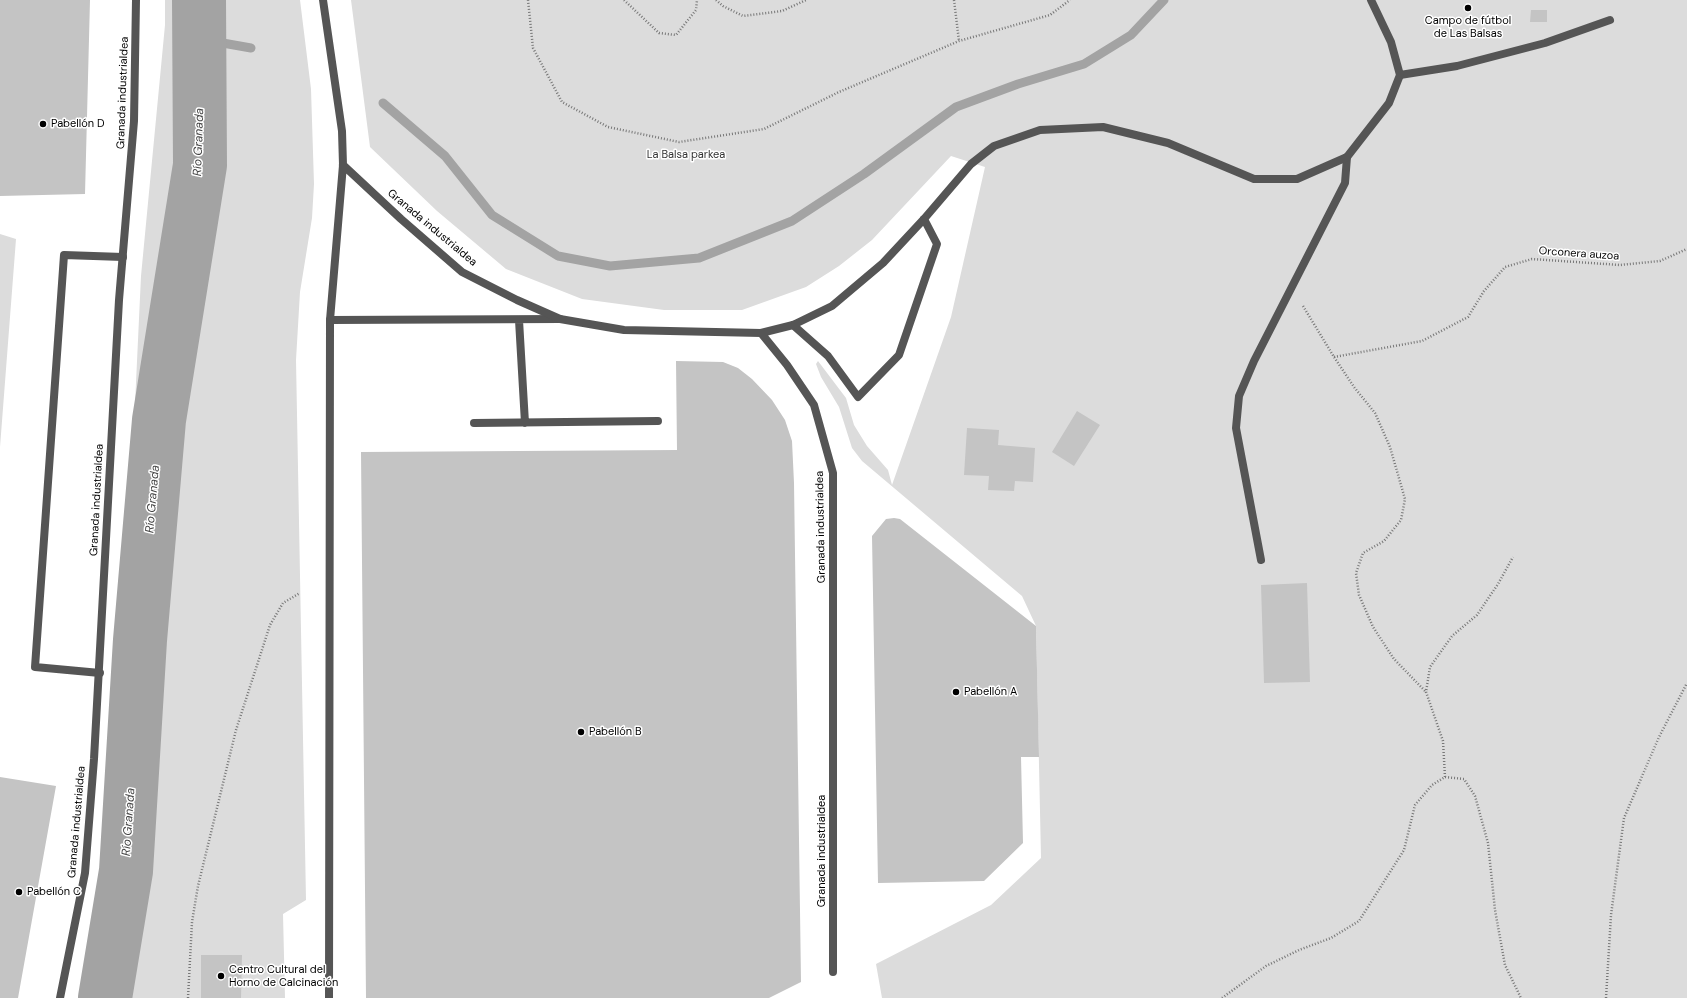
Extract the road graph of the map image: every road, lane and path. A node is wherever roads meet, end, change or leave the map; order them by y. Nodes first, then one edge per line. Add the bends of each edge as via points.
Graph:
1 (136, 0) edge
2 (323, 0) edge
3 (528, 0) edge
4 (624, 0) edge
5 (697, 0) edge
6 (716, 0) edge
7 (806, 0) edge
8 (954, 0) edge
9 (1070, 0) edge
10 (1371, 0) edge
11 (1610, 20) dead end
12 (959, 41) junction
13 (1400, 75) junction
14 (1347, 157) junction
15 (343, 165) junction
16 (924, 219) junction
17 (1687, 249) edge
18 (123, 257) junction
19 (1292, 286) junction
20 (560, 319) junction
21 (330, 320) junction
22 (519, 320) junction
23 (793, 325) junction
24 (761, 333) junction
25 (1334, 357) junction
26 (658, 421) dead end
27 (474, 423) dead end
28 (525, 423) junction
29 (1513, 557) dead end
30 (1261, 560) dead end
31 (300, 593) dead end
32 (100, 673) junction
33 (1687, 683) edge
34 (1426, 692) junction
35 (1445, 777) junction
36 (833, 972) dead end
37 (60, 998) edge
38 (188, 998) edge
39 (329, 998) edge
40 (1222, 998) edge
41 (1521, 998) edge
42 (1606, 998) edge

1 - 18 street, Granada industrialdea via 134,121
2 - 15 street via 342,130
3 - 12 path via 533,48 562,102 608,127 679,142 764,129 839,92
4 - 5 path via 659,33 676,36 696,10
6 - 7 path via 743,16 782,11
8 - 12 path
9 - 12 path via 1050,15
10 - 13 street via 1391,42
11 - 13 street via 1545,43 1457,66
13 - 14 street via 1389,103
14 - 16 street via 1297,179 1254,179 1168,143 1103,127 1040,130 994,146 971,164
14 - 19 street via 1345,183
15 - 20 street, Granada industrialdea via 462,272
15 - 21 street
16 - 23 street via 883,263 832,306
16 - 23 street via 937,244 899,354 858,397 828,356
17 - 25 path, Orconera auzoa via 1660,261 1620,265 1532,259 1505,267 1484,292 1468,317 1422,341
18 - 32 street, Granada industrialdea
18 - 32 street via 64,255 35,667
19 - 25 path
19 - 30 street via 1239,396 1236,428
20 - 22 street
20 - 24 street, Granada industrialdea via 624,330
21 - 22 street
21 - 39 street
22 - 28 street
23 - 24 street
24 - 36 street, Granada industrialdea via 814,405 833,473
25 - 34 path via 1375,413 1390,447 1405,499 1401,520 1384,542 1363,553 1356,573 1359,595 1373,627 1394,659
26 - 28 street
27 - 28 street
29 - 34 path via 1477,615 1452,636 1430,667
31 - 38 path via 283,603 270,625 236,730 198,886 192,922
32 - 37 street, Granada industrialdea via 85,873
33 - 42 path via 1659,737 1624,818 1611,915
34 - 35 path via 1443,741
35 - 40 path via 1432,785 1415,805 1404,850 1359,921 1330,938 1266,966
35 - 41 path via 1464,779 1475,796 1488,843 1495,910 1505,965

